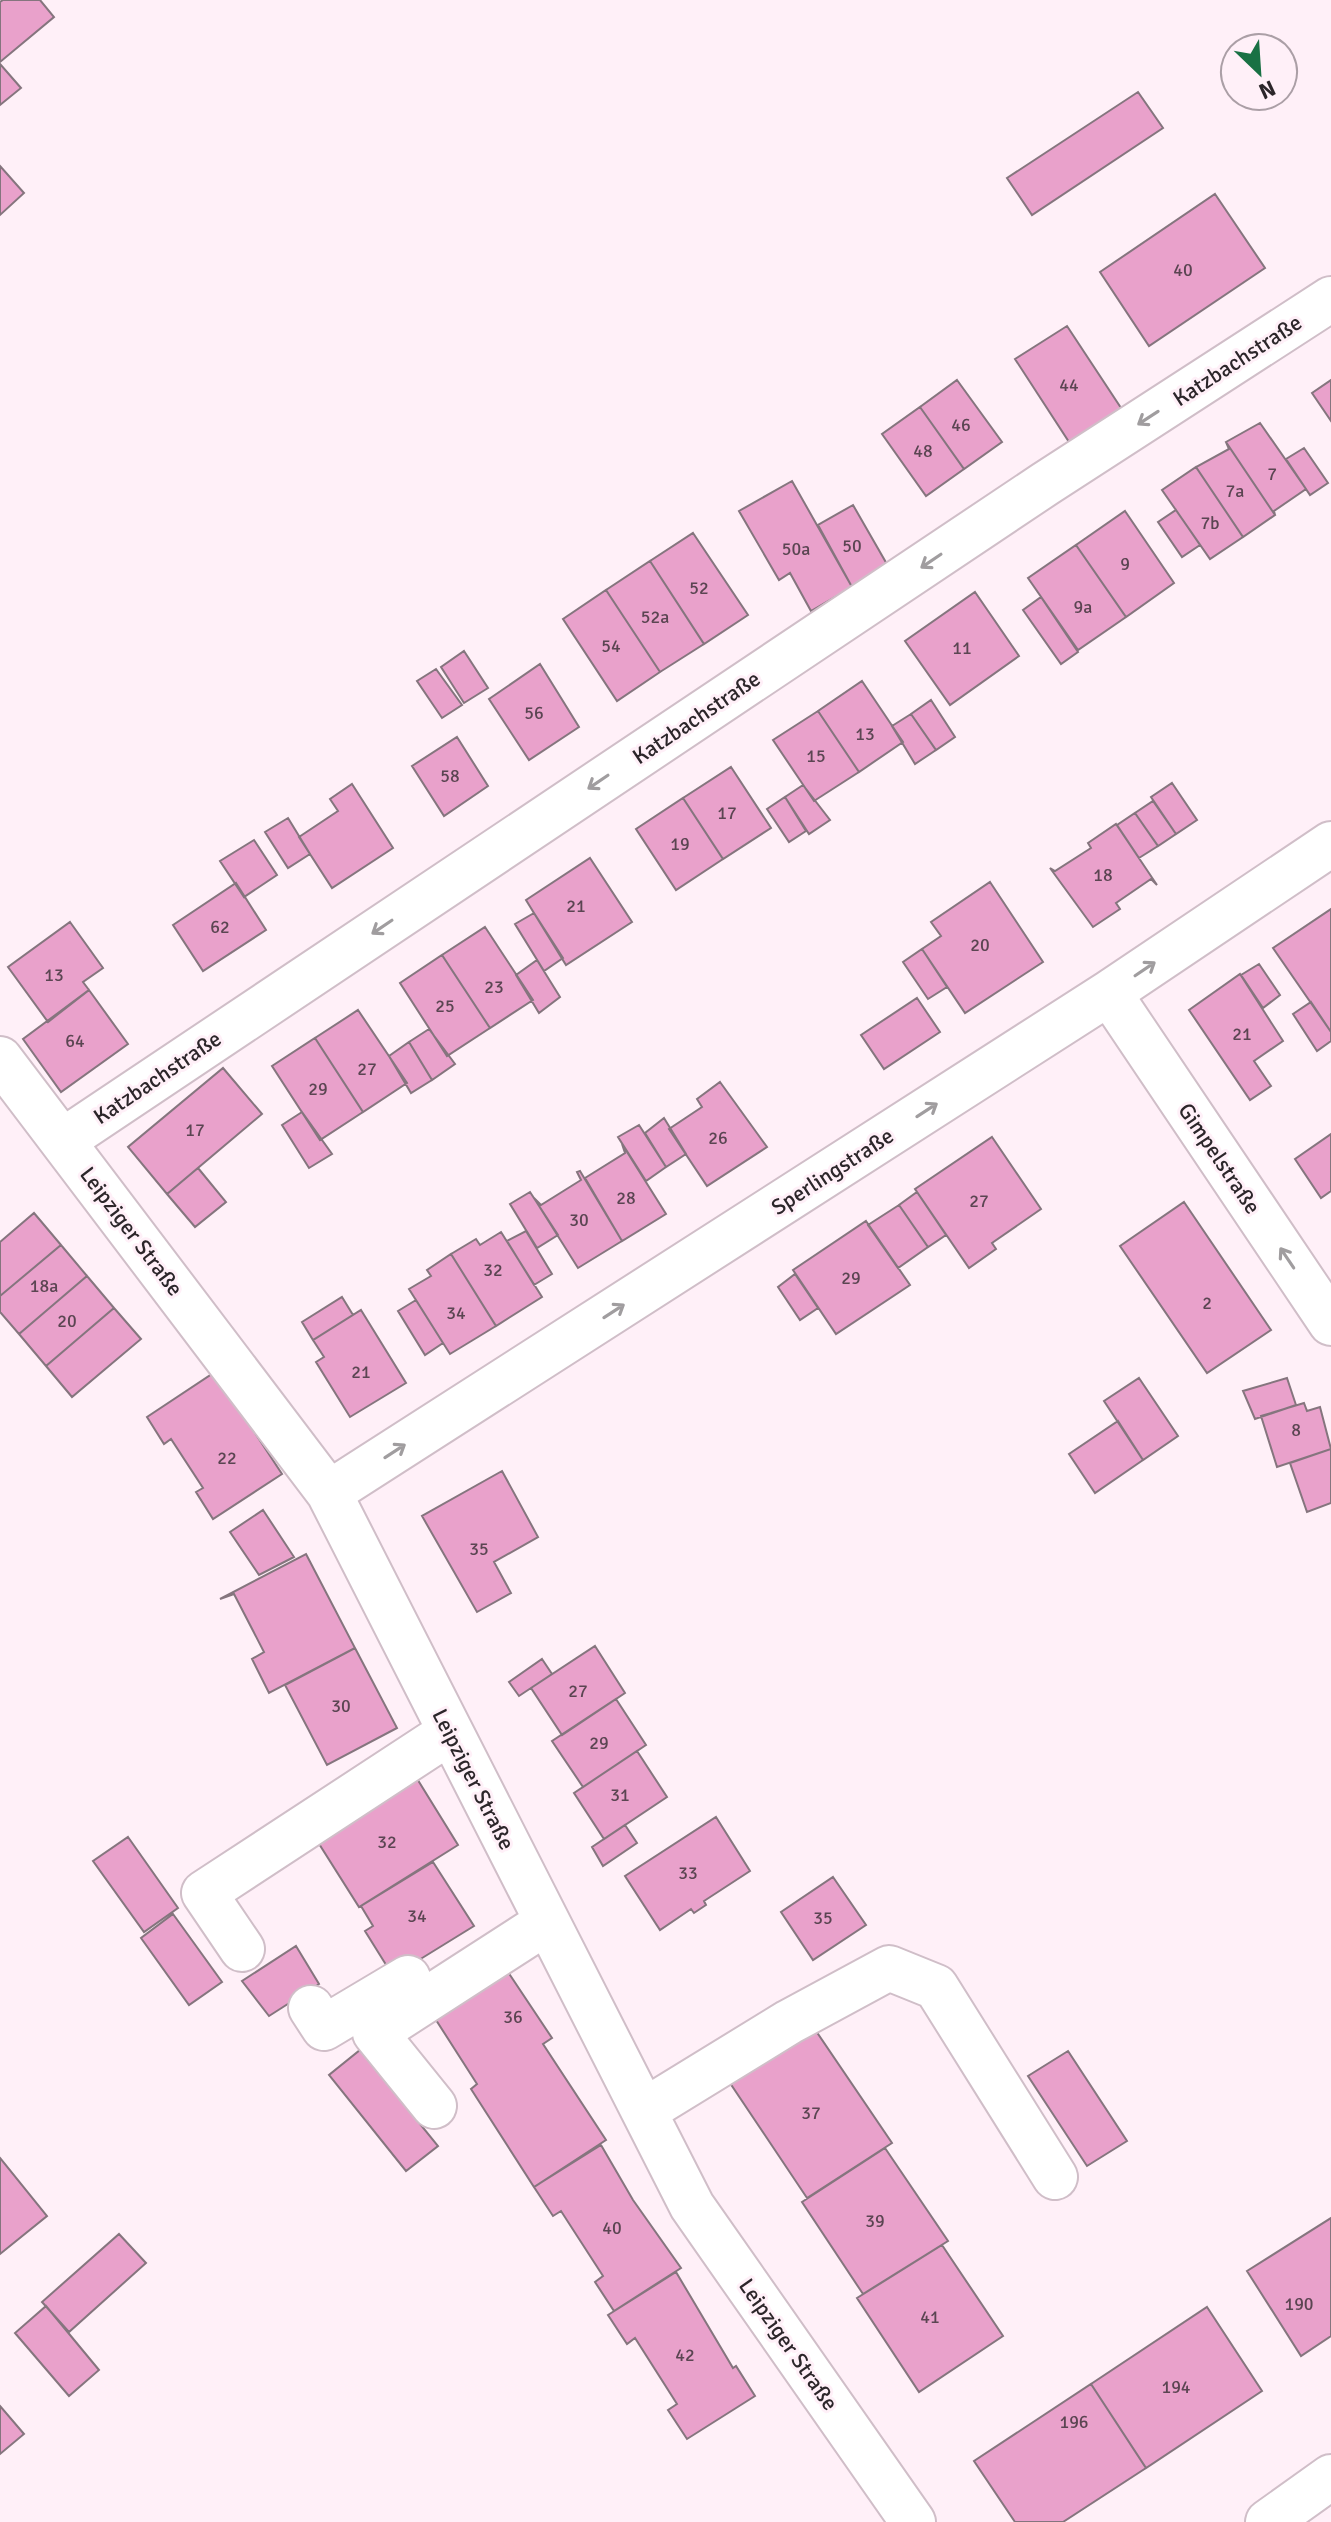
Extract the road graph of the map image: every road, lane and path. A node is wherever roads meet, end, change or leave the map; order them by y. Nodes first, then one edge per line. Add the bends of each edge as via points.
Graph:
1 (1331, 299) edge
2 (1331, 844) edge
3 (1109, 993) junction
4 (0, 1059) edge
5 (64, 1140) junction
6 (1331, 1323) edge
7 (329, 1493) junction
8 (450, 1732) junction
9 (542, 1911) junction
10 (242, 1949) dead end
11 (311, 2008) dead end
12 (434, 2106) dead end
13 (644, 2111) junction
14 (1055, 2177) dead end
15 (1331, 2477) edge
16 (913, 2522) edge
17 (1268, 2522) edge

1 -> 5 street, Katzbachstraße via 1045,484
3 -> 2 street, Sperlingstraße
6 -> 3 street, Gimpelstraße
7 -> 3 street, Sperlingstraße
4 - 5 street, Leipziger Straße
5 - 7 street, Leipziger Straße
7 - 8 street, Leipziger Straße
8 - 9 street, Leipziger Straße
8 - 10 street via 204,1893
9 - 11 street via 324,2028
9 - 12 street via 375,2033
9 - 13 street, Leipziger Straße
13 - 14 street via 889,1968 936,1987
13 - 16 street, Leipziger Straße via 692,2206
15 - 17 street

